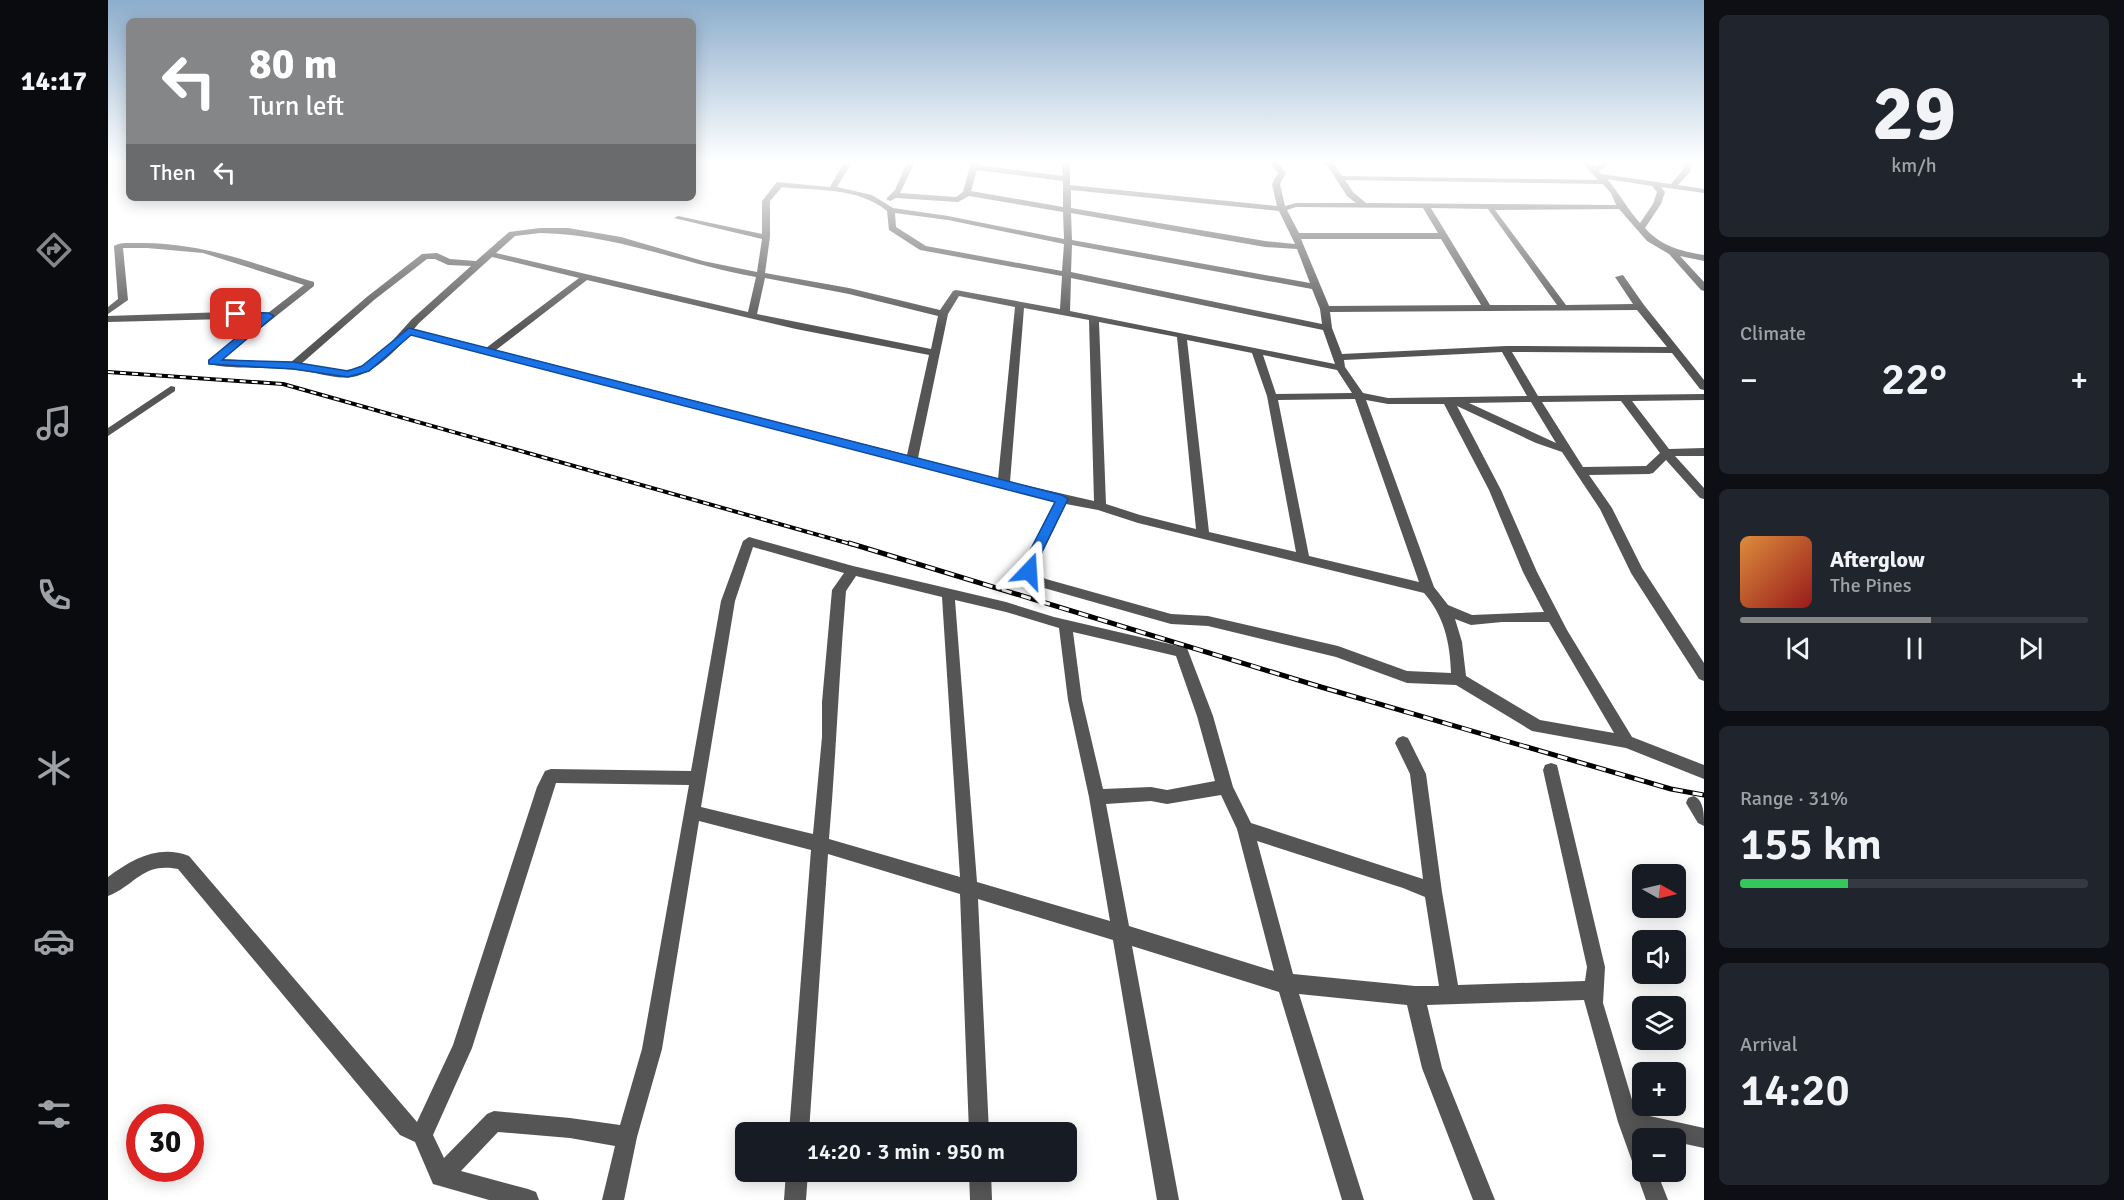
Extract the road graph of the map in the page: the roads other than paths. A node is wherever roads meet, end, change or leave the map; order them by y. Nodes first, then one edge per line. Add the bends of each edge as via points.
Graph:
1 (678, 218) dead end
2 (766, 218) edge
3 (890, 218) edge
4 (948, 218) edge
5 (1067, 218) edge
6 (1121, 218) edge
7 (1287, 218) edge
8 (1433, 218) edge
9 (1497, 218) edge
10 (1630, 218) edge
11 (1647, 218) edge
12 (1640, 229) junction
13 (1296, 236) junction
14 (1443, 236) junction
15 (766, 237) junction
16 (1068, 242) junction
17 (1300, 247) junction
18 (1672, 252) junction
19 (490, 254) junction
20 (1704, 258) edge
21 (478, 264) junction
22 (759, 274) junction
23 (1065, 274) junction
24 (585, 277) junction
25 (1620, 278) dead end
26 (1315, 287) junction
27 (1704, 288) edge
28 (1020, 305) junction
29 (1486, 306) junction
30 (1640, 307) junction
31 (1564, 308) junction
32 (1325, 309) junction
33 (108, 311) edge
34 (1065, 313) junction
35 (752, 314) junction
36 (943, 314) junction
37 (269, 316) junction
38 (108, 319) edge
39 (1094, 319) junction
40 (1327, 328) junction
41 (409, 331) junction
42 (1182, 336) junction
43 (1506, 350) junction
44 (1674, 350) junction
45 (487, 352) junction
46 (1257, 352) junction
47 (936, 353) junction
48 (1340, 363) junction
49 (293, 366) junction
50 (1704, 387) edge
51 (171, 389) dead end
52 (1272, 396) junction
53 (1359, 396) junction
54 (1704, 397) edge
55 (1624, 398) junction
56 (1536, 399) junction
57 (1448, 400) junction
58 (108, 433) edge
59 (1568, 450) junction
60 (1704, 452) edge
61 (1666, 453) junction
62 (912, 460) junction
63 (1580, 471) junction
64 (1004, 483) junction
65 (1704, 495) edge
66 (1062, 499) junction
67 (1101, 506) junction
68 (1203, 535) junction
69 (1303, 558) junction
70 (853, 571) junction
71 (1428, 589) junction
72 (948, 592) junction
73 (1445, 609) junction
74 (1554, 617) junction
75 (1065, 624) junction
76 (1704, 675) edge
77 (1459, 679) junction
78 (1403, 742) dead end
79 (1627, 742) junction
80 (1551, 770) dead end
81 (1704, 772) edge
82 (698, 778) junction
83 (1226, 787) junction
84 (1097, 797) junction
85 (1694, 802) dead end
86 (691, 812) junction
87 (1704, 818) edge
88 (1245, 829) junction
89 (820, 844) junction
90 (108, 888) edge
91 (969, 888) junction
92 (1433, 892) junction
93 (1121, 933) junction
94 (1286, 983) junction
95 (1450, 993) junction
96 (1587, 994) junction
97 (1415, 996) junction
98 (801, 1122) edge
99 (979, 1122) edge
100 (1628, 1122) junction
101 (1632, 1133) edge
102 (422, 1135) junction
103 (627, 1137) junction
104 (1704, 1138) edge
105 (441, 1176) junction
106 (796, 1182) edge
107 (980, 1182) edge
108 (1650, 1182) edge
109 (528, 1200) edge
110 (613, 1200) edge
111 (795, 1200) edge
112 (981, 1200) edge
113 (1168, 1200) edge
114 (1353, 1200) edge
115 (1484, 1200) edge
116 (1657, 1200) edge

1 - 15 street
2 - 15 street
3 - 23 street via 892,228 923,248
4 - 16 street
5 - 16 street
6 - 17 street
7 - 13 street
8 - 14 street
9 - 31 street
10 - 12 street
11 - 12 street
12 - 18 street
13 - 14 street
13 - 17 street
14 - 29 street
15 - 22 street
16 - 23 street
16 - 26 street
17 - 26 street
18 - 20 street
18 - 27 street
19 - 21 street
19 - 22 street via 512,234 577,232 627,239 705,263
19 - 24 street
21 - 41 street
21 - 49 street via 425,256
22 - 35 street
22 - 36 street
23 - 34 street
23 - 40 street
24 - 35 street
24 - 45 street
25 - 30 street
26 - 32 street
28 - 34 street
28 - 36 street via 956,293
28 - 64 street
29 - 31 street
29 - 32 street
30 - 31 street
30 - 44 street
32 - 40 street
33 - 37 street via 123,300 118,246 147,246 204,251 310,284
34 - 39 street
35 - 47 street
36 - 47 street
37 - 38 street
37 - 49 street via 212,362
39 - 42 street
39 - 67 street
40 - 48 street
41 - 45 street
41 - 49 street via 365,369 356,372
42 - 46 street
42 - 68 street
43 - 44 street
43 - 48 street
43 - 56 street
44 - 50 street
45 - 62 street
46 - 48 street
46 - 52 street
47 - 62 street
48 - 53 street
51 - 58 street
52 - 53 street
52 - 69 street
53 - 57 street via 1388,401
53 - 71 street
54 - 55 street
55 - 56 street
55 - 61 street
56 - 57 street
56 - 59 street
57 - 59 street
57 - 74 street
59 - 63 street
60 - 61 street
61 - 63 street via 1648,470
61 - 65 street
62 - 64 street
63 - 76 street via 1606,507 1636,570
64 - 66 street
66 - 67 street
66 - 77 street via 1029,566 1033,578 1042,584 1171,619 1208,621 1338,652 1407,677
67 - 68 street
68 - 69 street
69 - 71 street
70 - 72 street
70 - 82 street via 749,541 728,601
70 - 89 street via 839,590
71 - 73 street
72 - 75 street
72 - 91 street
73 - 74 street via 1471,620
73 - 77 street via 1458,648
74 - 79 street
75 - 83 street via 1182,652
75 - 84 street via 1075,700
77 - 79 street via 1537,726
78 - 92 street via 1418,774
79 - 81 street
80 - 96 street via 1596,967
82 - 86 street
82 - 102 street via 551,776 462,1048
83 - 84 street via 1167,797
83 - 88 street
84 - 93 street
85 - 87 street
86 - 89 street
86 - 103 street via 652,1049
88 - 92 street
88 - 94 street
89 - 91 street
89 - 98 street
90 - 102 street via 131,870 163,858 183,862 407,1128
91 - 93 street
91 - 99 street
92 - 95 street
93 - 94 street
93 - 113 street
94 - 97 street
94 - 114 street
95 - 96 street
95 - 97 street
96 - 100 street
97 - 115 street via 1432,1068
100 - 101 street
100 - 104 street
102 - 105 street
103 - 105 street via 494,1121
103 - 110 street
105 - 109 street
106 - 111 street
107 - 112 street
108 - 116 street

